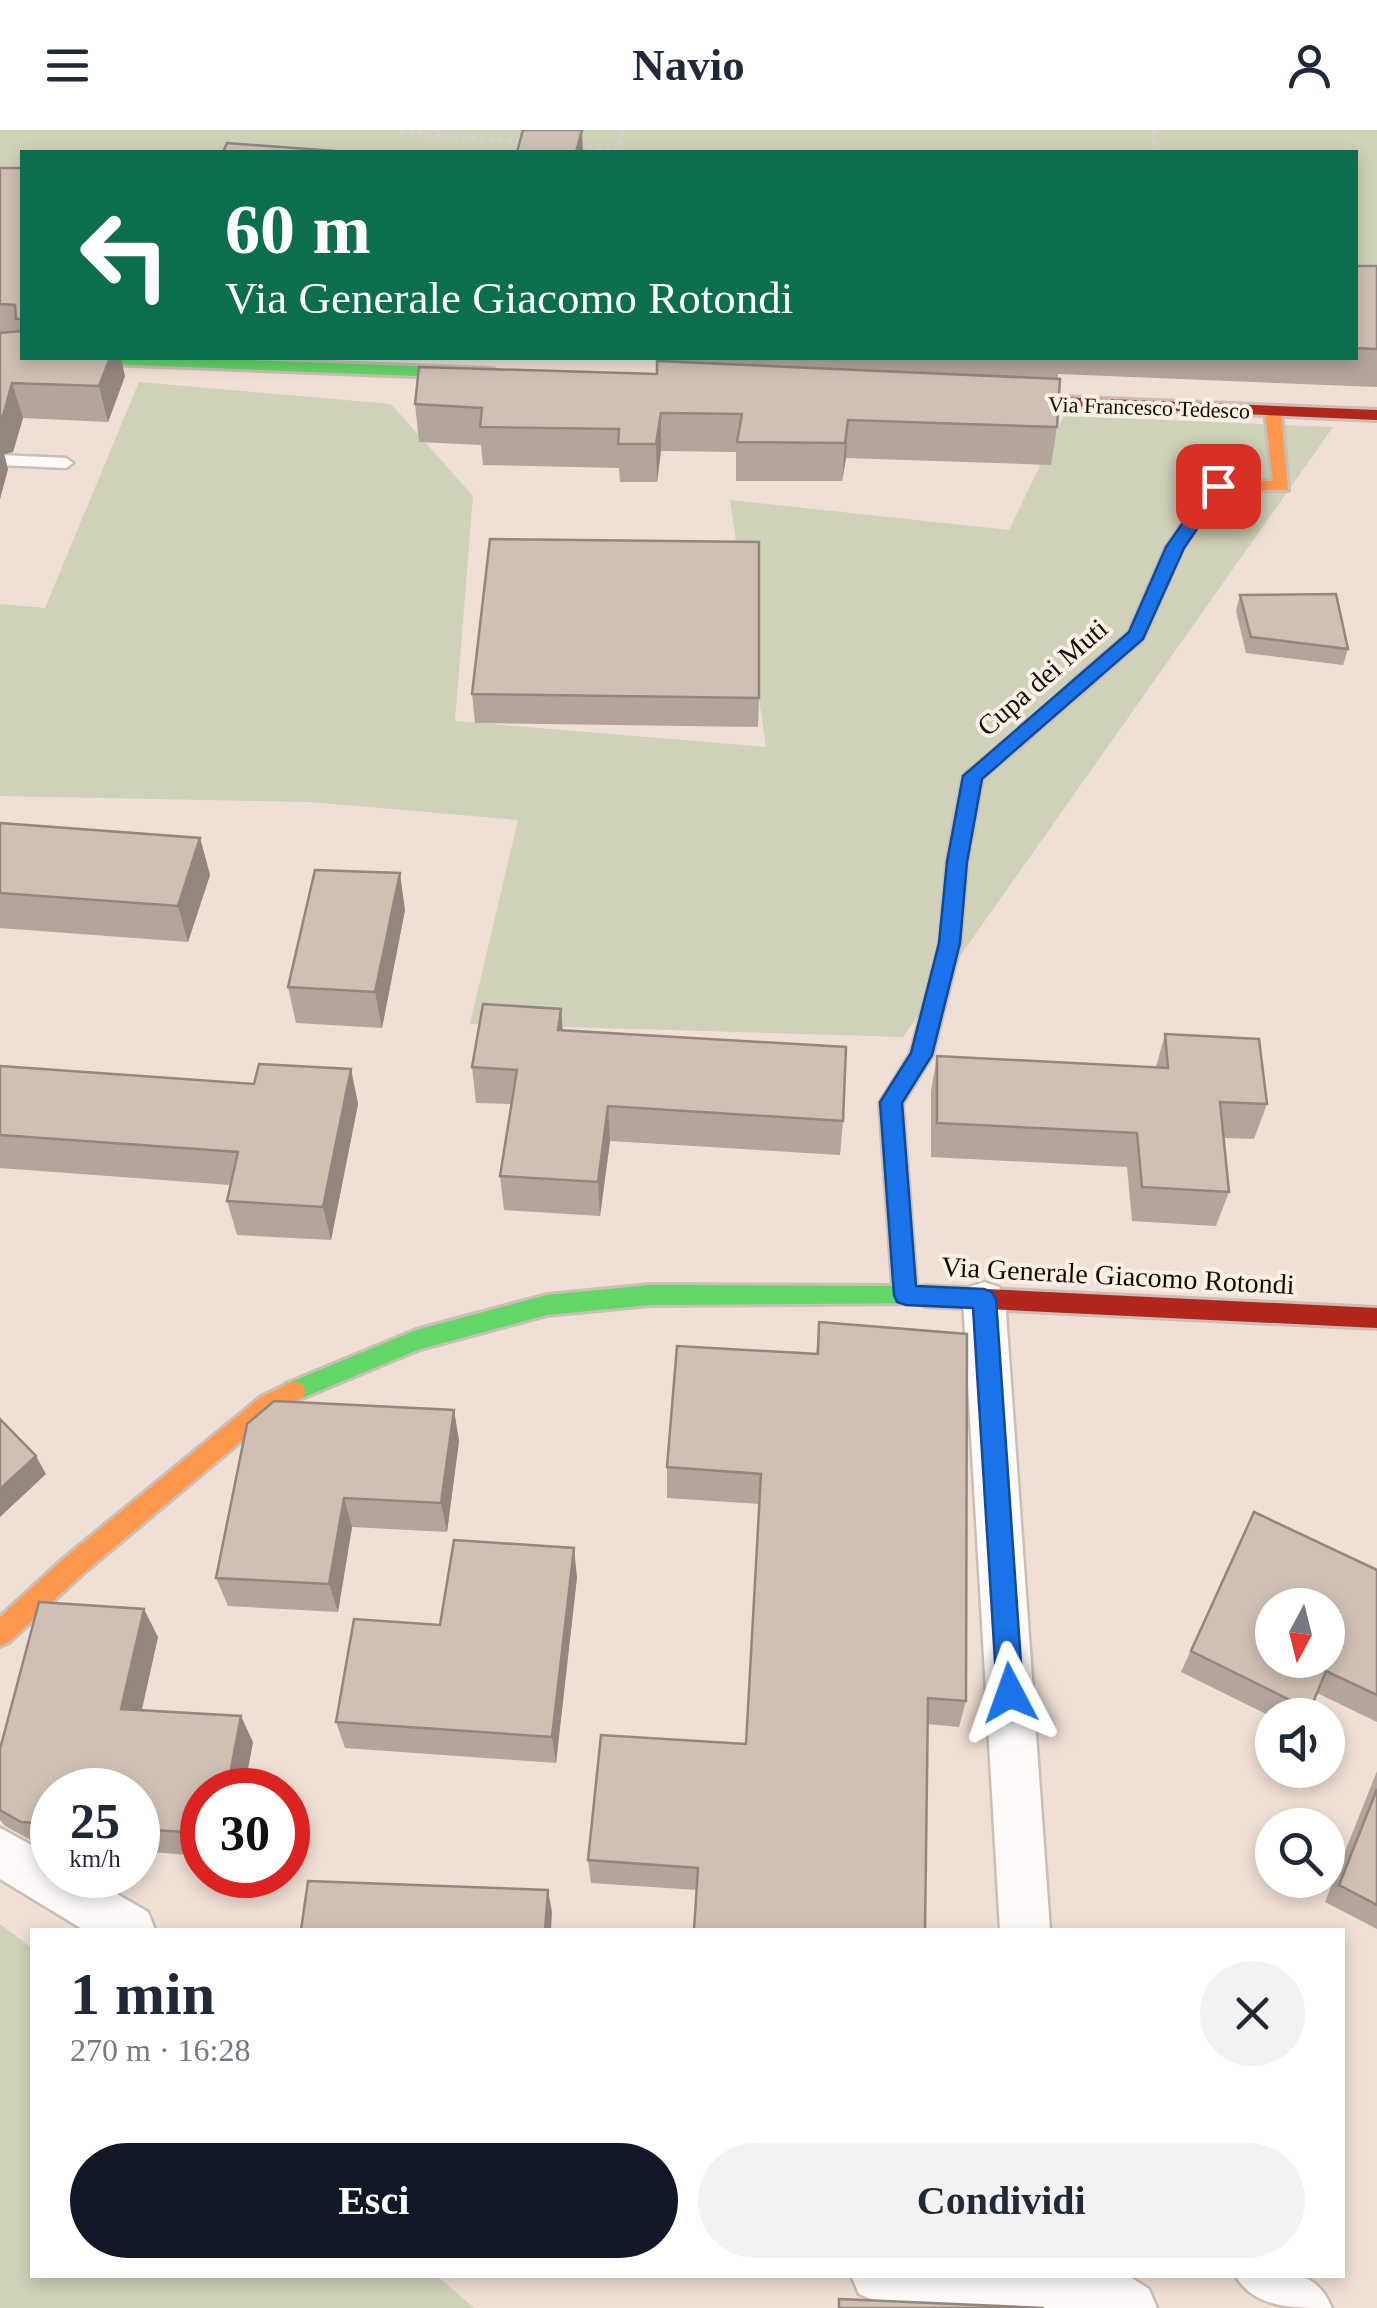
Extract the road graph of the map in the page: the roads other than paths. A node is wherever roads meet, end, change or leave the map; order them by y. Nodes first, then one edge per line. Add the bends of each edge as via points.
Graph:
1 (183, 360) edge
2 (486, 366) edge
3 (524, 376) edge
4 (952, 398) edge
5 (1272, 411) junction
6 (1377, 415) edge
7 (0, 460) edge
8 (66, 463) dead end
9 (906, 1295) junction
10 (984, 1299) junction
11 (1377, 1318) edge
12 (0, 1634) edge
13 (0, 1852) edge
14 (127, 1928) edge
15 (1025, 1928) edge
16 (908, 2278) edge
17 (1266, 2278) edge
18 (1130, 2308) edge
19 (1305, 2308) edge

1 - 2 street
2 - 3 street
4 - 5 street, Via Francesco Tedesco
5 - 6 street, Via Francesco Tedesco
5 - 9 street, Cupa dei Muti via 1282,486 1218,486 1175,547 1137,635 973,776 950,943 921,1055 891,1102
7 - 8 lane
9 - 10 street, Via Generale Giacomo Rotondi
9 - 12 street, Via Generale Giacomo Rotondi via 650,1295 548,1305 416,1340 268,1404
10 - 11 street, Via Generale Giacomo Rotondi
10 - 15 street
13 - 14 street
16 - 18 street via 1119,2299
17 - 19 street

